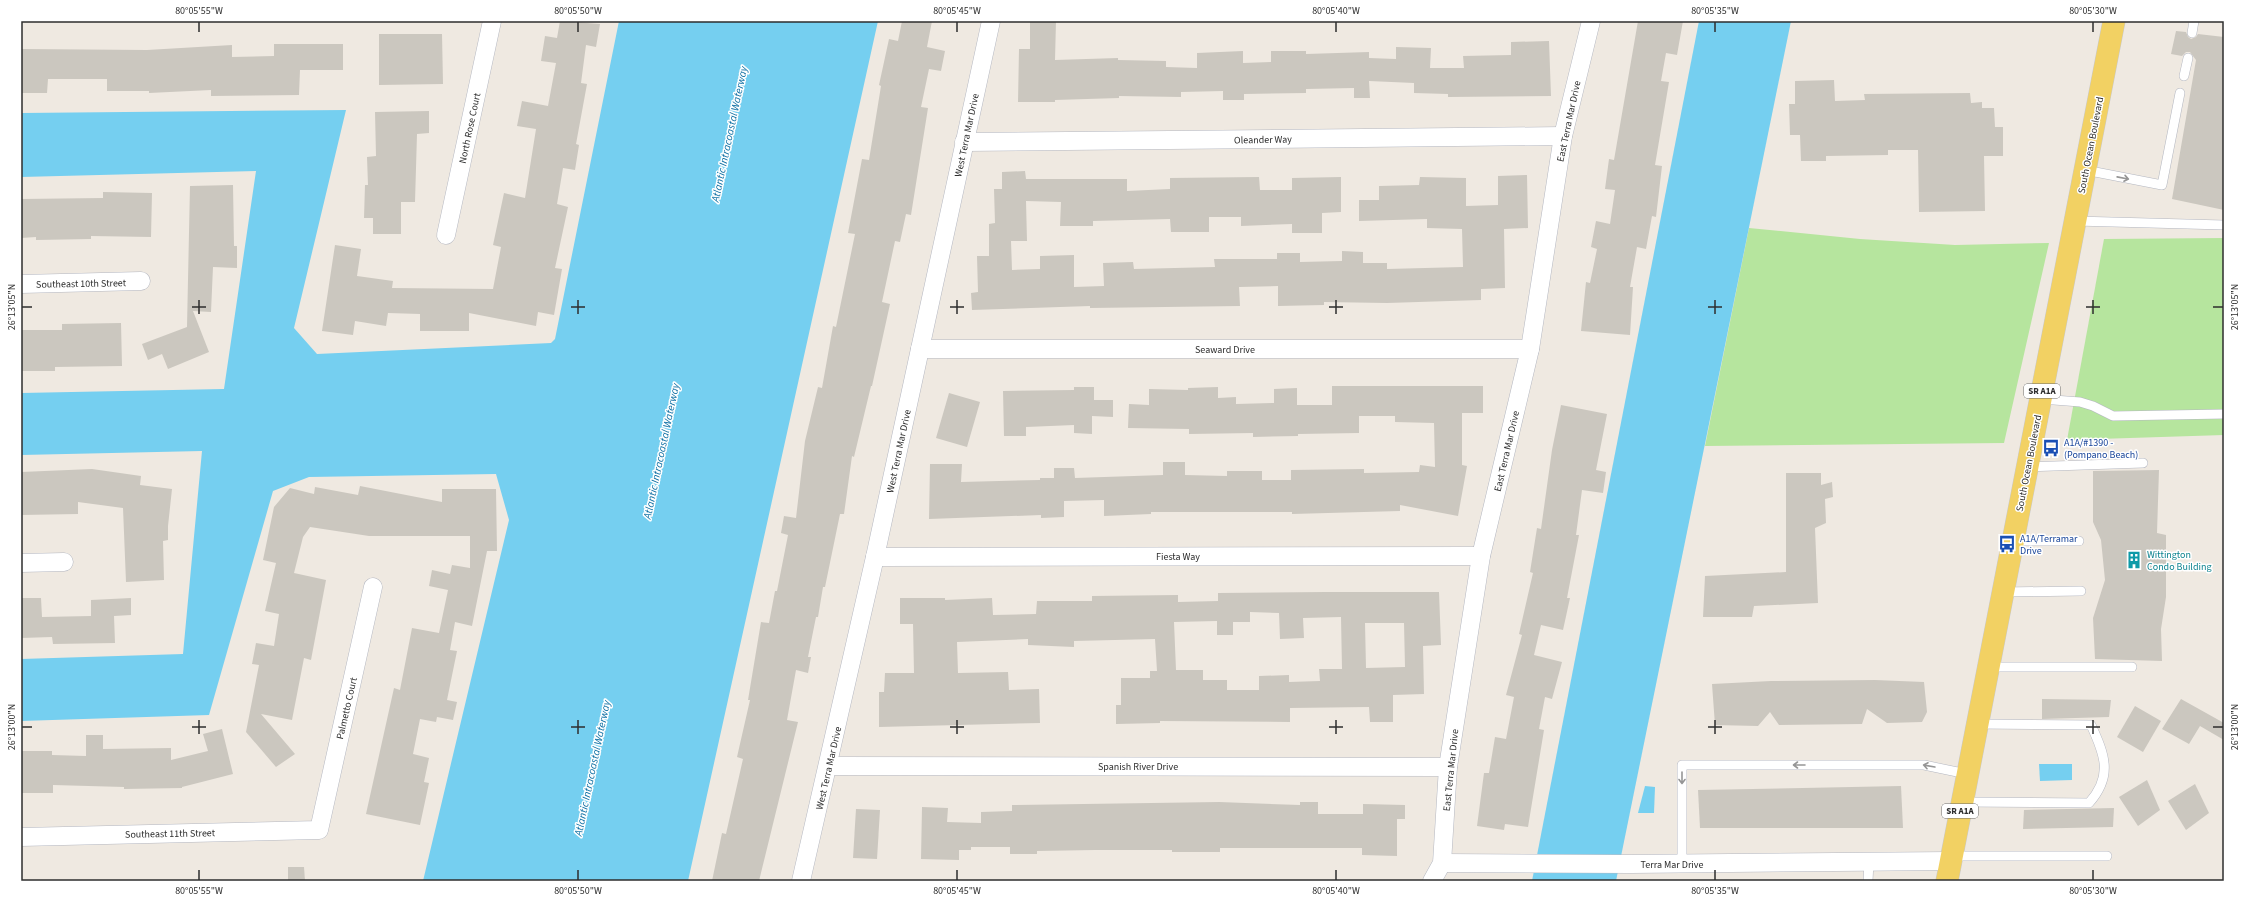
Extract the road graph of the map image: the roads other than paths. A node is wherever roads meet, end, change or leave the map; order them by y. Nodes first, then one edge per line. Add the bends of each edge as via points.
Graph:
1 (492, 21) edge
2 (991, 21) edge
3 (1591, 21) edge
4 (2114, 21) edge
5 (2194, 21) edge
6 (2192, 33) dead end
7 (2188, 58) dead end
8 (2184, 76) dead end
9 (2180, 92) dead end
10 (1562, 136) junction
11 (964, 142) junction
12 (2085, 170) junction
13 (2075, 221) junction
14 (2224, 225) edge
15 (446, 235) dead end
16 (141, 281) dead end
17 (21, 284) edge
18 (920, 349) junction
19 (1530, 349) junction
20 (2041, 399) junction
21 (2224, 414) edge
22 (2143, 463) dead end
23 (2027, 467) junction
24 (2013, 541) junction
25 (2079, 541) dead end
26 (1481, 556) junction
27 (875, 557) junction
28 (64, 562) dead end
29 (21, 563) edge
30 (374, 587) dead end
31 (2081, 591) dead end
32 (2003, 592) junction
33 (1988, 668) junction
34 (2132, 668) dead end
35 (1977, 724) junction
36 (829, 766) junction
37 (1448, 767) junction
38 (1967, 774) junction
39 (1962, 802) junction
40 (319, 830) joint
41 (21, 836) edge
42 (2107, 856) dead end
43 (1869, 862) junction
44 (1442, 863) junction
45 (1682, 864) junction
46 (1950, 866) edge
47 (801, 881) edge
48 (1432, 881) edge
49 (1868, 881) edge

1 - 15 street, North Rose Court
2 - 11 street, West Terra Mar Drive
3 - 10 street, East Terra Mar Drive
4 - 12 main road, South Ocean Boulevard / SR A1A
5 - 6 lane
7 - 8 lane
12 -> 9 lane via 2162,185
10 - 11 street, Oleander Way
10 - 19 street, East Terra Mar Drive
11 - 18 street, West Terra Mar Drive
12 - 13 main road, South Ocean Boulevard / SR A1A
13 - 14 lane
13 - 20 main road, South Ocean Boulevard / SR A1A
16 - 17 street, Southeast 10th Street
18 - 19 street, Seaward Drive
18 - 27 street, West Terra Mar Drive
19 - 26 street, East Terra Mar Drive
20 - 21 lane via 2080,402 2113,416
20 - 23 main road, South Ocean Boulevard / SR A1A
22 - 23 lane
23 - 24 main road, South Ocean Boulevard / SR A1A
24 - 25 lane
24 - 32 main road, South Ocean Boulevard / SR A1A
26 - 27 street, Fiesta Way
26 - 37 street, East Terra Mar Drive
27 - 36 street, West Terra Mar Drive
28 - 29 street
30 - 40 street, Palmetto Court
31 - 32 lane
32 - 33 main road, South Ocean Boulevard / SR A1A
33 - 34 lane
33 - 35 main road, South Ocean Boulevard / SR A1A
35 - 38 main road, South Ocean Boulevard / SR A1A
35 - 39 lane via 2091,725 2102,748 2105,768 2101,790 2089,803
36 - 37 street, Spanish River Drive
36 - 47 street, West Terra Mar Drive
37 - 44 street, East Terra Mar Drive
38 - 39 main road, South Ocean Boulevard / SR A1A
38 -> 45 lane via 1924,765 1682,765
39 - 46 main road, South Ocean Boulevard / SR A1A
40 - 41 street, Southeast 11th Street
42 - 46 lane
43 - 45 street, Terra Mar Drive
43 - 46 street, Terra Mar Drive
43 - 49 lane
44 - 45 street, Terra Mar Drive
44 - 48 street, East Terra Mar Drive

